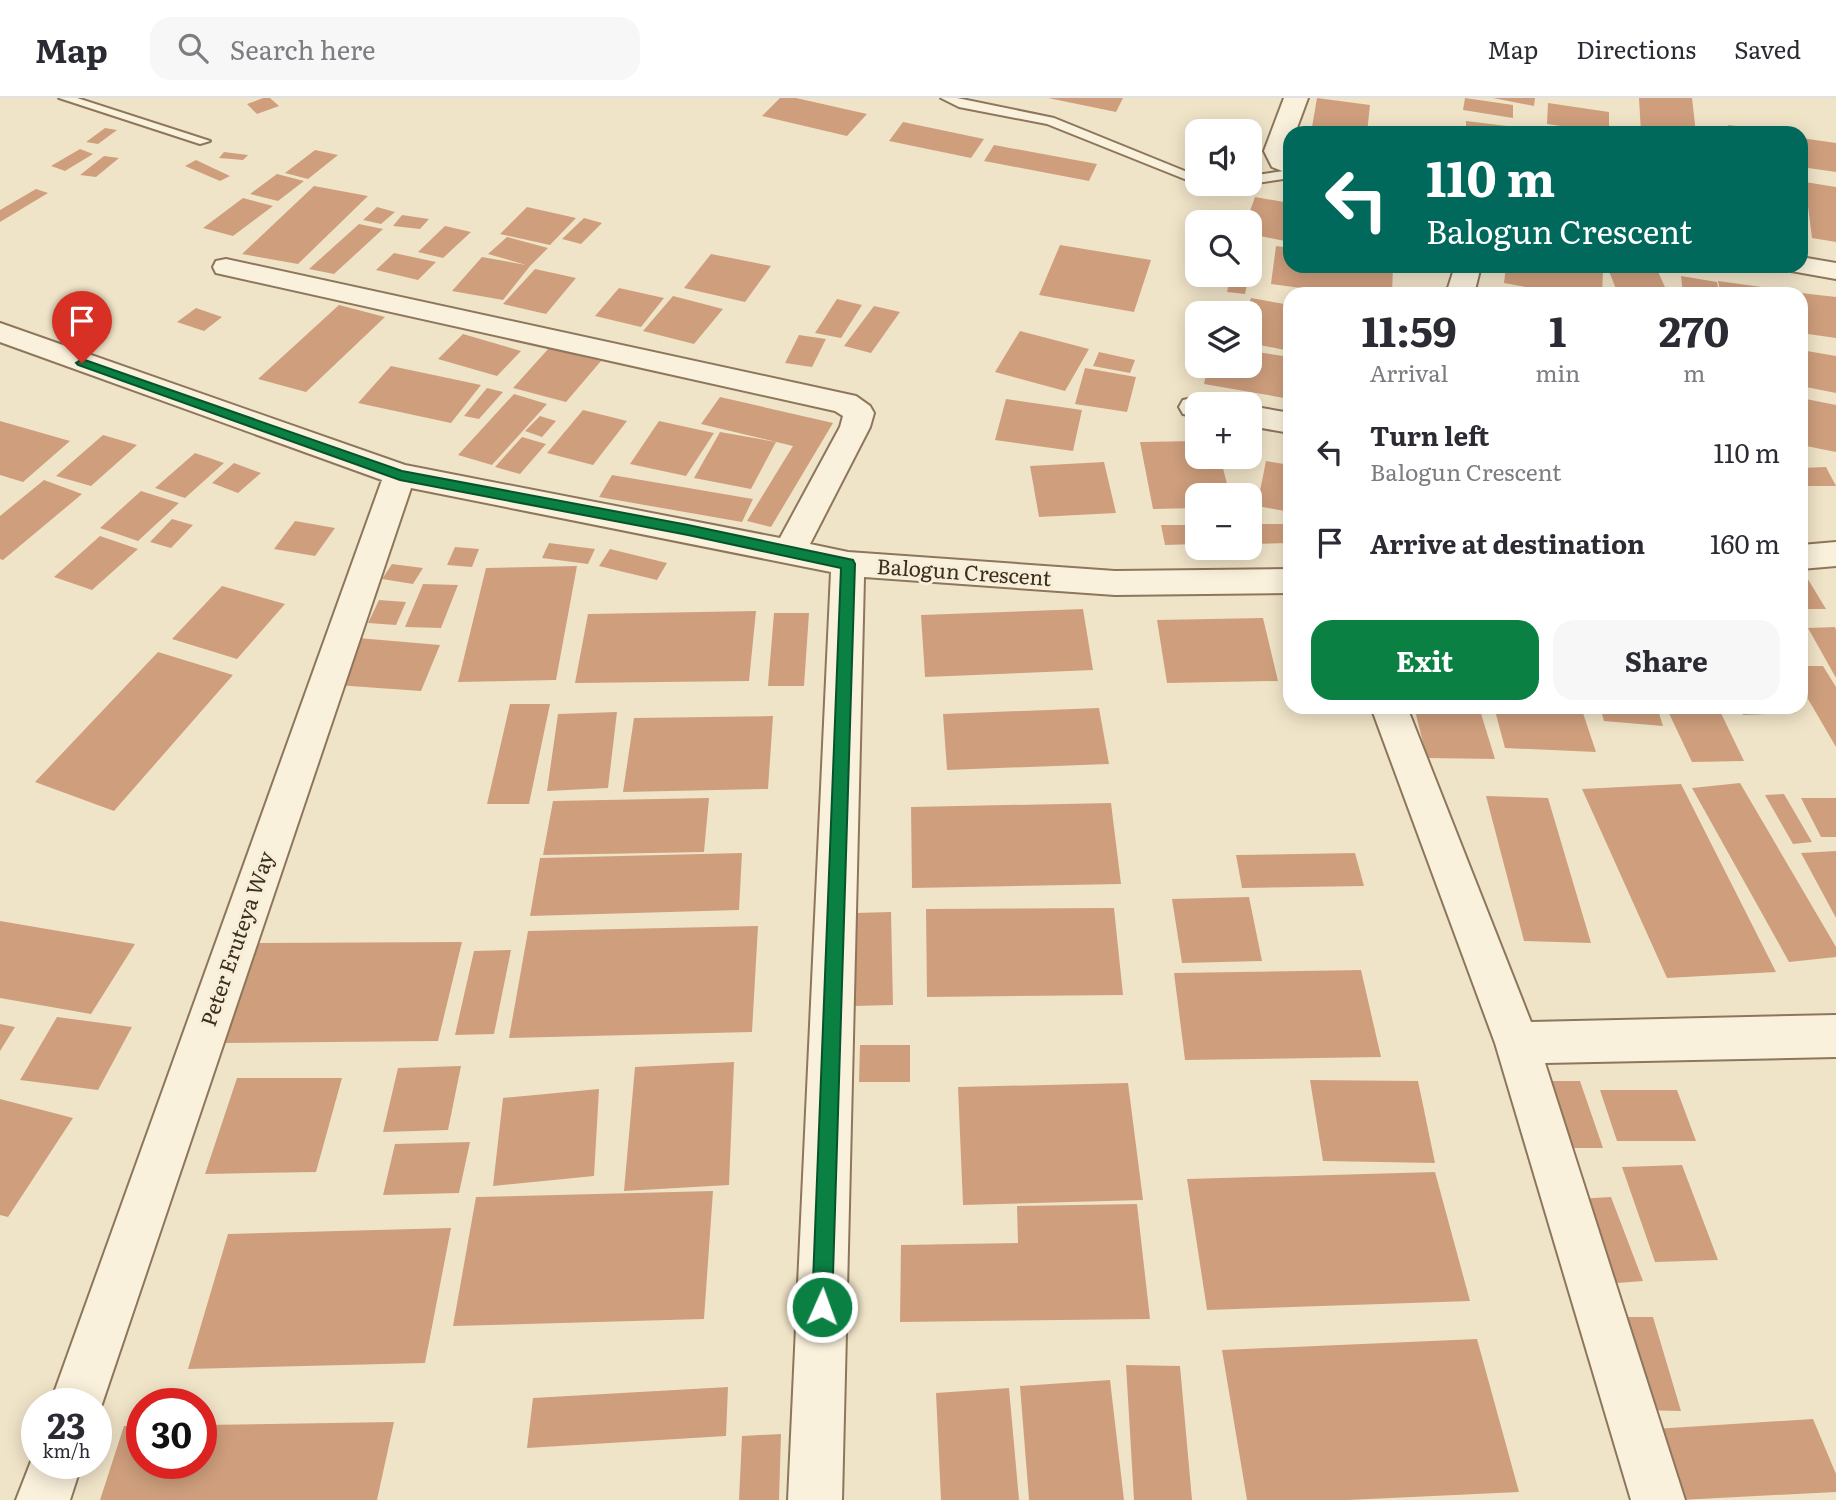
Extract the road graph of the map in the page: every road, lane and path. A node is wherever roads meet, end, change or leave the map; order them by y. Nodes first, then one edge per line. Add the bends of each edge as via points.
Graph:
1 (65, 98) edge
2 (947, 98) edge
3 (1296, 98) edge
4 (1285, 126) edge
5 (1283, 132) edge
6 (204, 141) dead end
7 (1283, 163) edge
8 (1185, 175) edge
9 (1283, 175) edge
10 (1262, 178) edge
11 (1808, 266) edge
12 (226, 267) dead end
13 (1836, 271) edge
14 (0, 332) edge
15 (1262, 418) edge
16 (1283, 422) edge
17 (400, 475) junction
18 (789, 552) junction
19 (1836, 554) edge
20 (1808, 556) edge
21 (848, 564) junction
22 (1283, 581) edge
23 (1392, 714) edge
24 (1836, 1036) edge
25 (1517, 1043) junction
26 (82, 1388) edge
27 (50, 1479) edge
28 (43, 1500) edge
29 (816, 1500) edge
30 (1658, 1500) edge

1 - 6 lane
2 - 8 lane via 1050,121
3 - 4 street
5 - 7 street via 1276,151
9 - 10 lane
11 - 13 street
12 - 18 street via 845,403 859,413 855,427
14 - 17 street, Balogun Crescent
15 - 16 street
17 - 18 street, Balogun Crescent
17 - 26 street, Peter Eruteya Way
18 - 21 street, Balogun Crescent
19 - 20 street
21 - 22 street, Balogun Crescent via 1115,583
21 - 29 street
23 - 25 street
24 - 25 street
25 - 30 street
27 - 28 street

